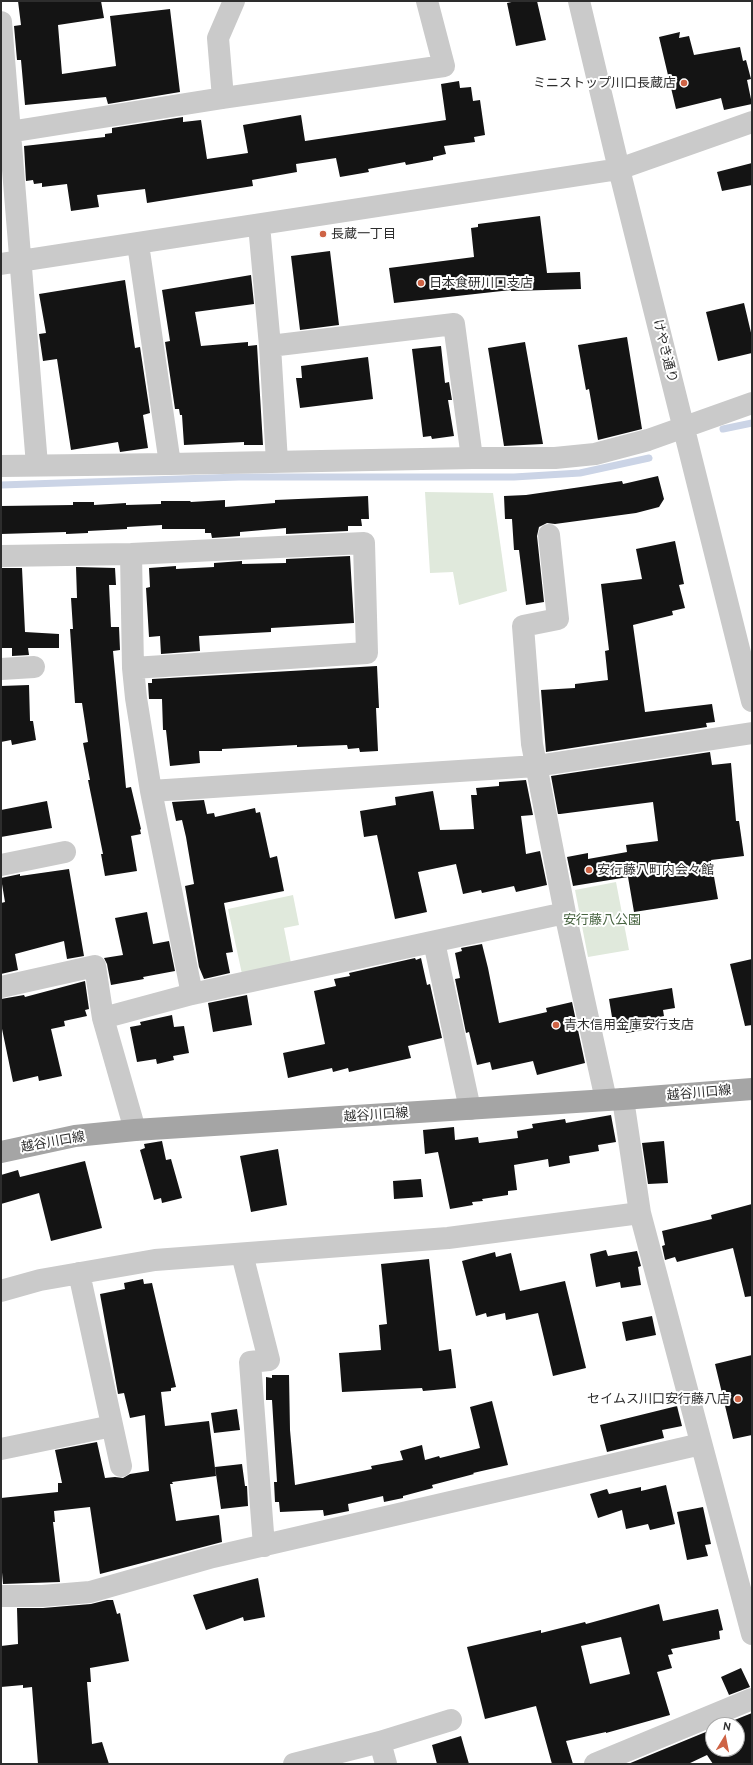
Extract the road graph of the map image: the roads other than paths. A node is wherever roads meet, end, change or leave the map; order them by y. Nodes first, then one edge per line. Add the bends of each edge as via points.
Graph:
1 (234, 1) edge
2 (427, 1) edge
3 (579, 1) edge
4 (1, 22) edge
5 (223, 98) junction
6 (752, 122) edge
7 (9, 132) junction
8 (619, 169) junction
9 (259, 225) junction
10 (138, 244) junction
11 (10, 263) edge
12 (270, 346) junction
13 (752, 403) edge
14 (684, 426) junction
15 (472, 458) junction
16 (278, 462) junction
17 (170, 464) junction
18 (37, 465) junction
19 (1, 466) edge
20 (549, 535) dead end
21 (131, 554) junction
22 (1, 556) edge
23 (34, 667) dead end
24 (133, 668) junction
25 (1, 669) edge
26 (752, 701) edge
27 (752, 733) edge
28 (536, 766) junction
29 (151, 790) junction
30 (65, 852) dead end
31 (1, 865) edge
32 (565, 913) junction
33 (434, 942) junction
34 (1, 987) edge
35 (192, 994) junction
36 (103, 1018) junction
37 (752, 1089) edge
38 (615, 1100) junction
39 (470, 1109) junction
40 (135, 1130) junction
41 (1, 1152) edge
42 (640, 1213) junction
43 (242, 1254) junction
44 (79, 1273) junction
45 (1, 1291) edge
46 (112, 1426) junction
47 (702, 1444) junction
48 (1, 1449) edge
49 (121, 1466) dead end
50 (264, 1546) junction
51 (1, 1596) edge
52 (752, 1634) edge
53 (752, 1699) edge
54 (451, 1720) dead end
55 (380, 1742) junction
56 (294, 1764) edge
57 (386, 1764) edge
58 (595, 1764) edge

1 - 5 street via 218,38
2 - 5 street via 444,66
3 - 8 street, けやき通り
4 - 7 street
5 - 7 street
6 - 8 street
7 - 11 street
8 - 9 street
8 - 14 street, けやき通り
9 - 10 street
9 - 12 street
10 - 11 street
10 - 17 street
11 - 18 street
12 - 15 street via 454,324
12 - 16 street
13 - 14 street
14 - 15 street via 648,440 595,454 555,458
14 - 26 street, けやき通り
15 - 16 street
16 - 17 street
17 - 18 street
18 - 19 street
20 - 28 street via 558,619 523,626
21 - 22 street
21 - 24 street
21 - 24 street via 364,543 366,653
23 - 25 street
24 - 29 street
27 - 28 street
28 - 29 street
28 - 32 street
29 - 35 street
30 - 31 street
32 - 33 street
32 - 38 street
33 - 35 street
33 - 39 street
34 - 36 street via 95,966
35 - 36 street
36 - 40 street
37 - 38 main road, 越谷川口線
38 - 39 main road, 越谷川口線
38 - 42 street
39 - 40 main road, 越谷川口線
40 - 41 main road, 越谷川口線 via 75,1136
42 - 43 street via 448,1238
42 - 47 street
43 - 44 street via 154,1260
43 - 50 street via 269,1360 250,1362
44 - 45 street
44 - 46 street
46 - 48 street
46 - 49 street
47 - 50 street
47 - 52 street
50 - 51 street via 207,1559 90,1592
53 - 58 street
54 - 55 street
55 - 56 street
55 - 57 street

